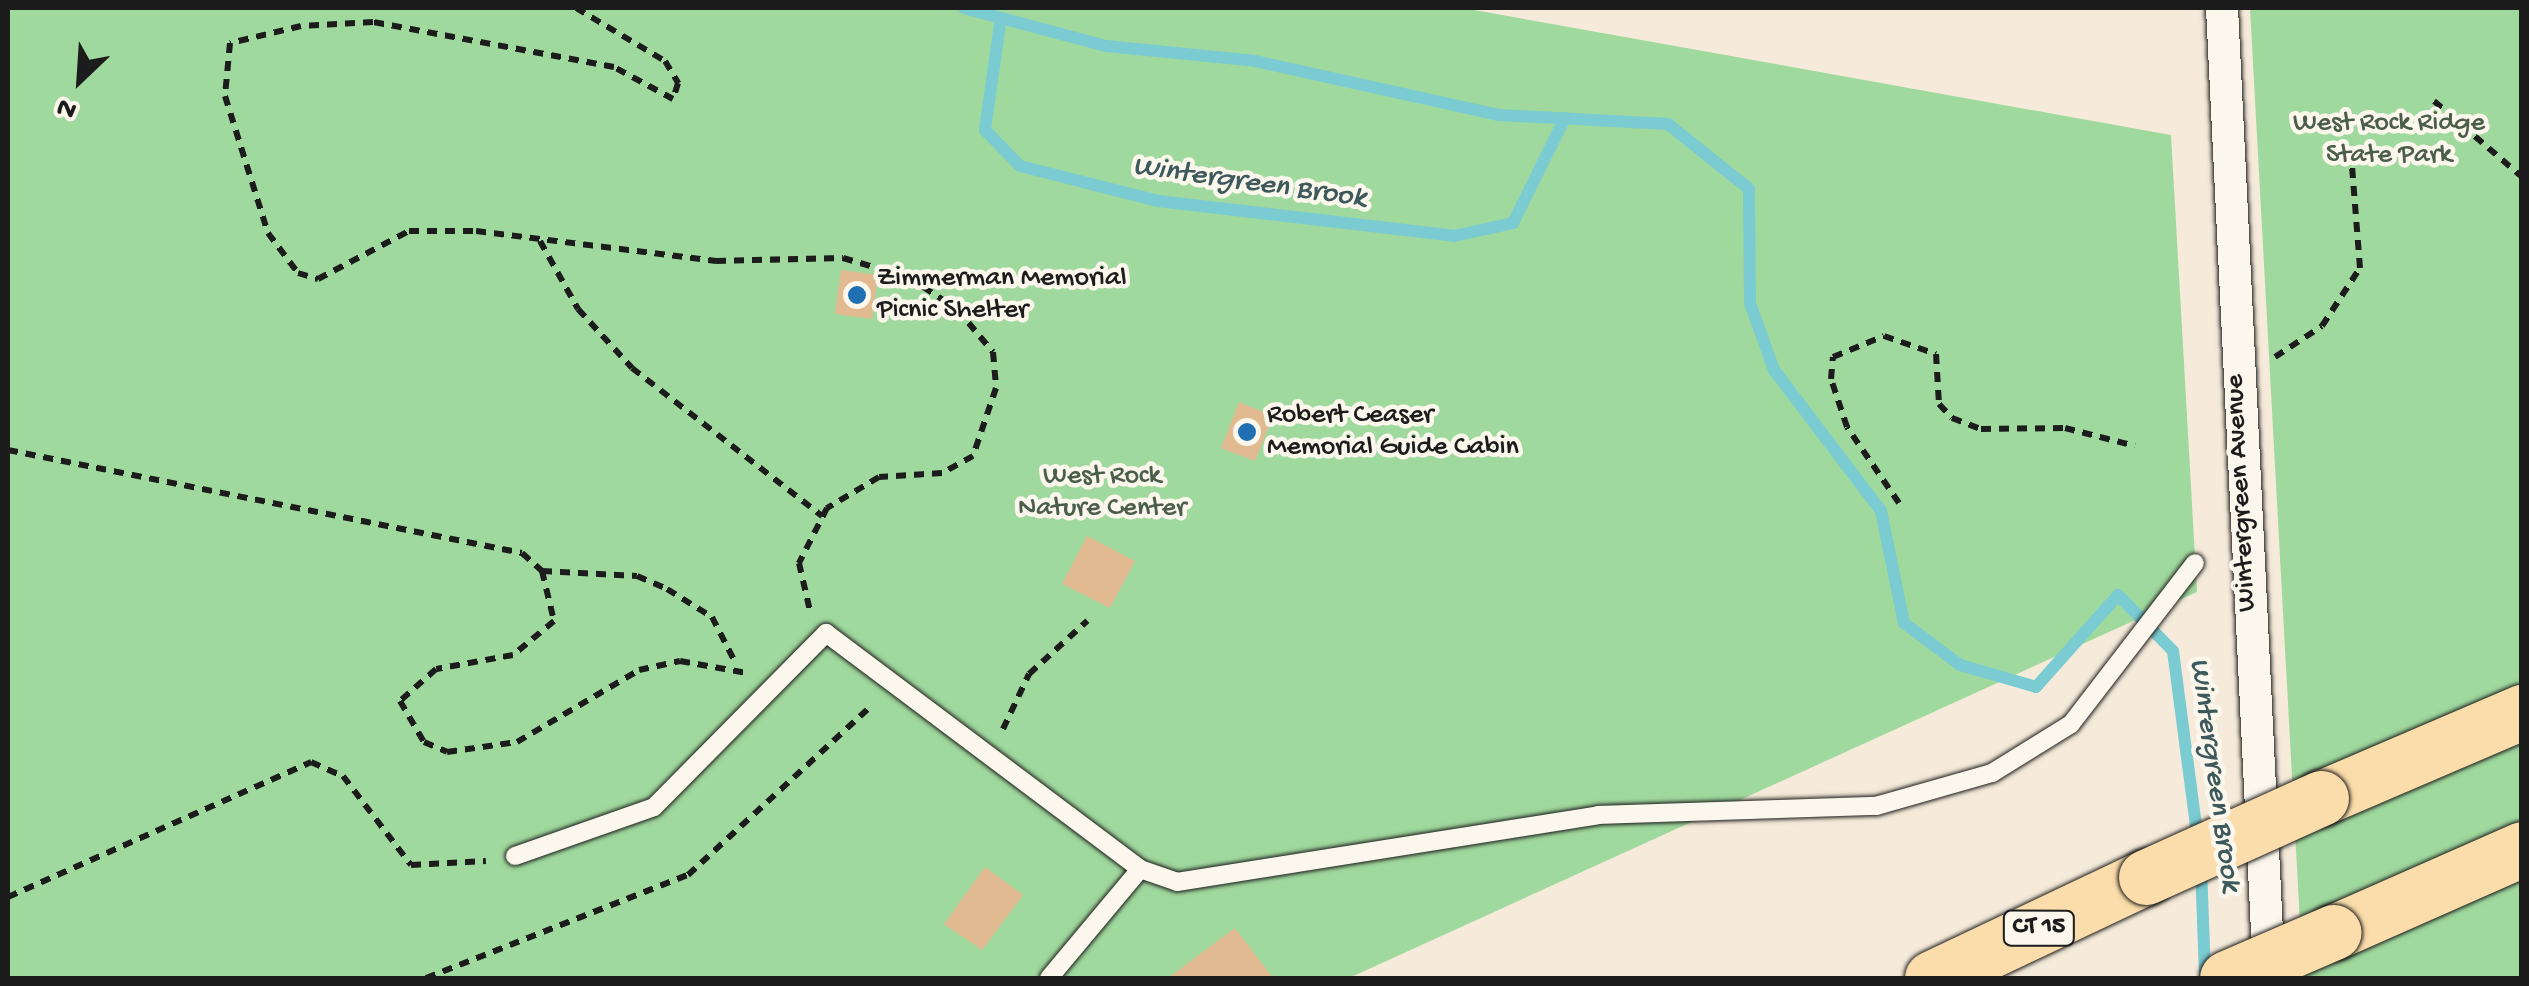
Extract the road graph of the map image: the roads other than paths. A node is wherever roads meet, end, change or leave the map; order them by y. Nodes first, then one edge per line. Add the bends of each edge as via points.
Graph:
1 (2222, 8) edge
2 (2195, 562) dead end
3 (2522, 712) edge
4 (2522, 849) edge
5 (515, 856) road end
6 (1140, 869) junction
7 (1048, 978) edge
8 (1932, 978) edge
9 (2227, 978) edge
10 (2269, 978) edge

1 - 10 street, Wintergreen Avenue
2 - 6 lane via 2070,724 2020,759 1876,806 1598,814 1177,882
3 - 8 highway, CT 15, bridge
4 - 9 highway, bridge
5 - 6 lane via 654,807 826,633
6 - 7 lane

